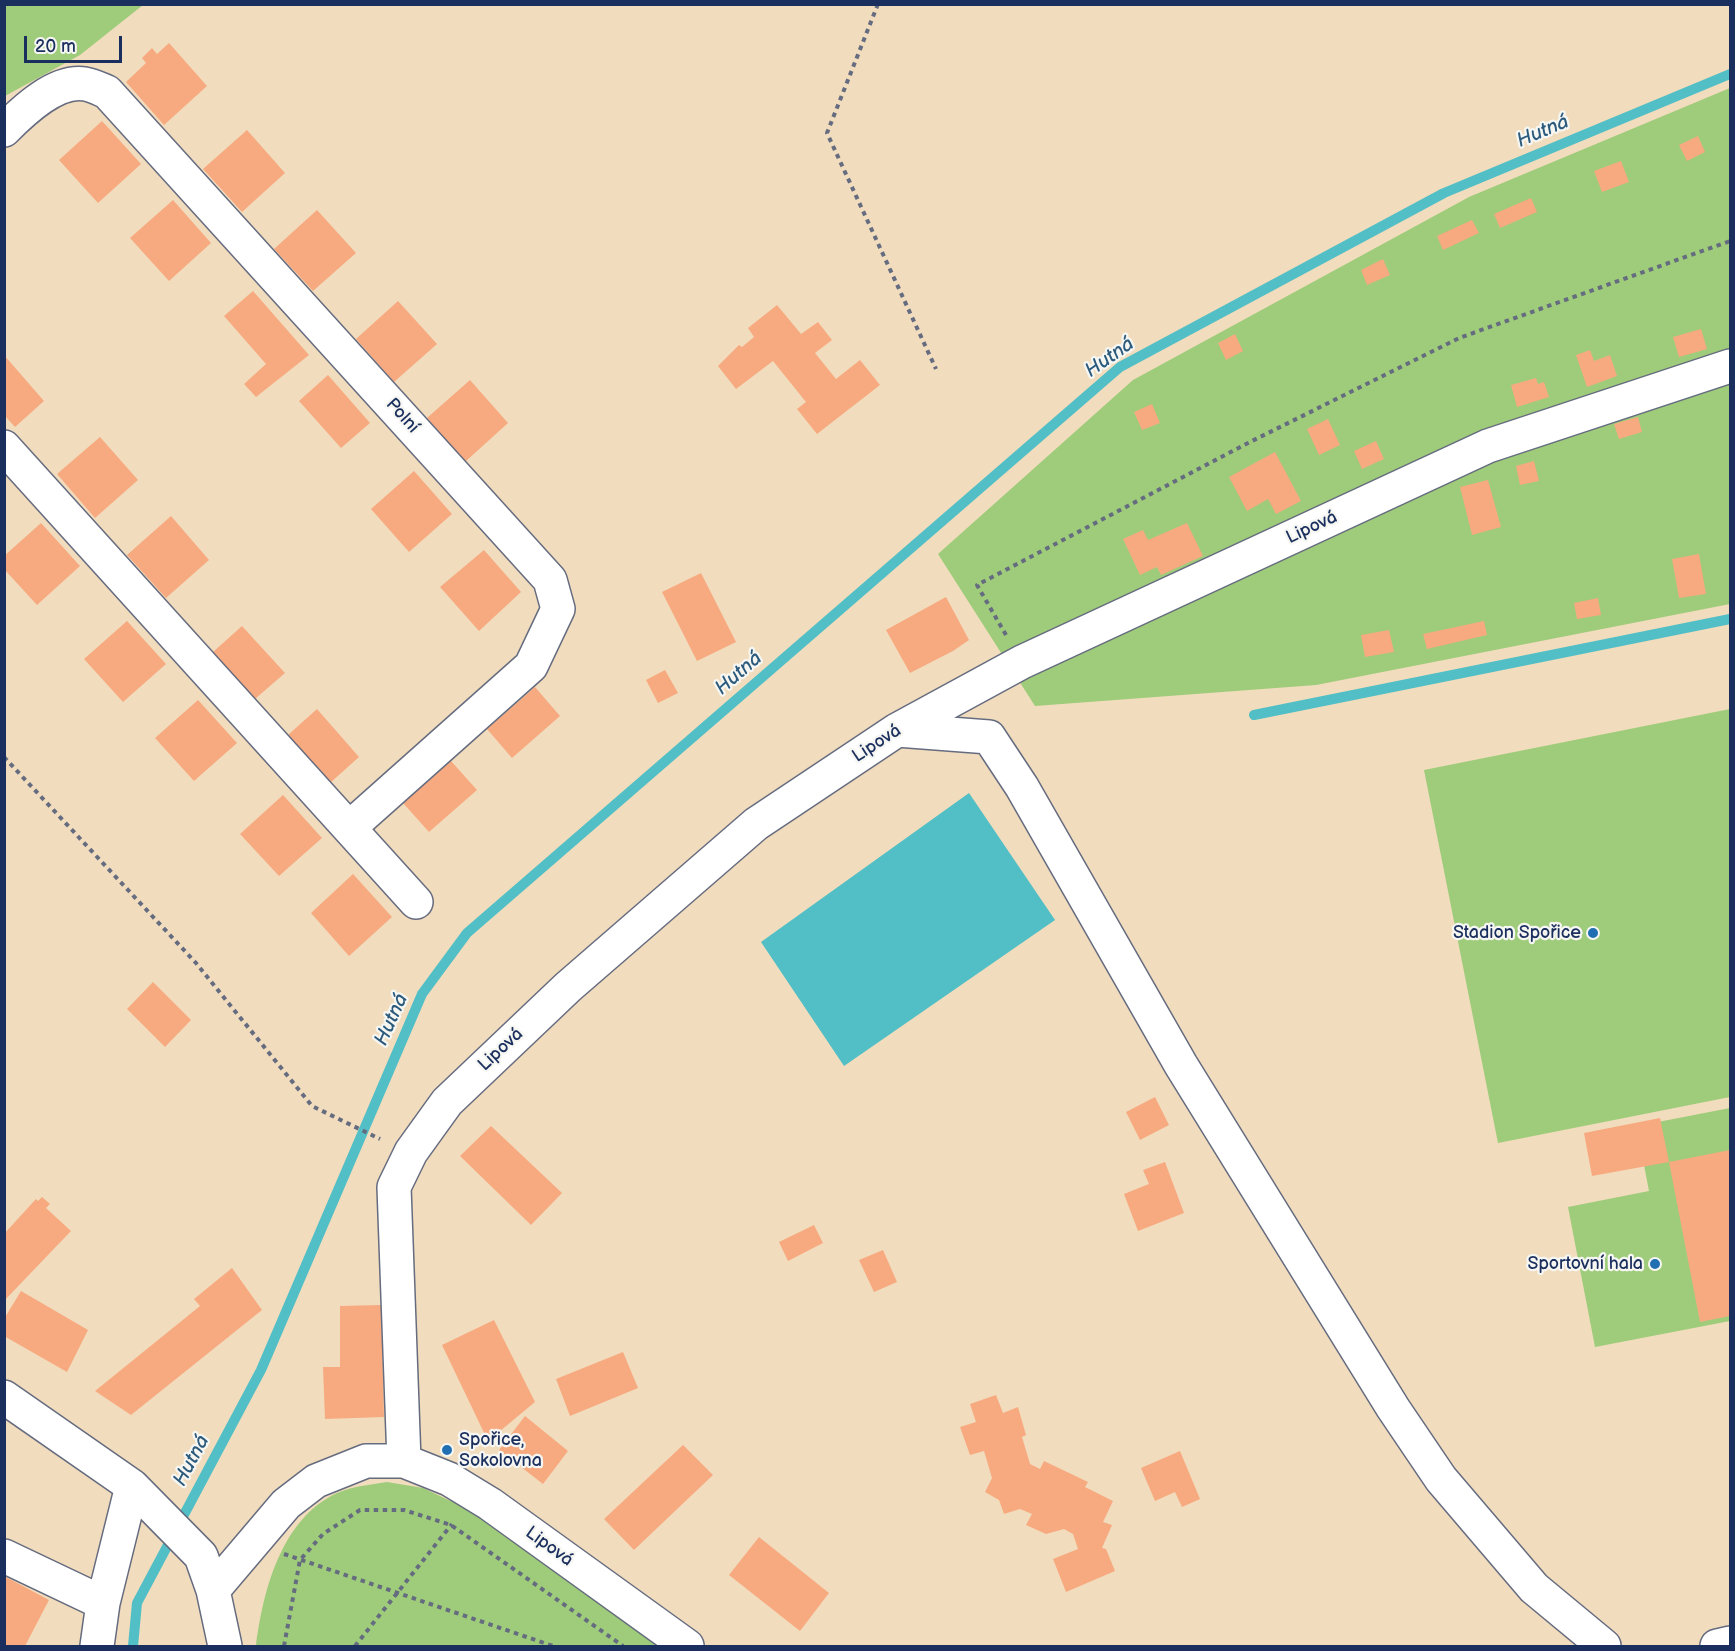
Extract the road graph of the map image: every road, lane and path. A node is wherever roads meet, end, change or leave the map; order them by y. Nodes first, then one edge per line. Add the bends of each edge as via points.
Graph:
1 (878, 4) edge
2 (4, 130) edge
3 (1731, 241) edge
4 (1731, 366) edge
5 (936, 369) dead end
6 (4, 447) edge
7 (1022, 662) junction
8 (897, 730) junction
9 (4, 757) edge
10 (349, 828) junction
11 (416, 902) dead end
12 (386, 1143) dead end
13 (4, 1397) edge
14 (404, 1461) junction
15 (475, 1495) junction
16 (142, 1497) junction
17 (451, 1525) junction
18 (254, 1544) junction
19 (4, 1556) edge
20 (300, 1560) junction
21 (213, 1590) junction
22 (397, 1593) junction
23 (103, 1603) junction
24 (1731, 1642) edge
25 (97, 1647) edge
26 (225, 1647) edge
27 (284, 1647) edge
28 (355, 1647) edge
29 (553, 1647) edge
30 (623, 1647) edge
31 (687, 1647) edge
32 (1604, 1647) edge
33 (1717, 1647) edge

1 - 5 path via 827,133
2 - 10 street, Polní via 64,85 84,83 108,92 550,580 558,609 531,666
3 - 7 path via 1459,338 977,585
4 - 7 street, Lipová via 1488,446
6 - 10 street
7 - 8 street, Lipová
8 - 14 street, Lipová via 756,824 568,987 447,1102 418,1142 394,1187
8 - 32 street via 989,737 1022,787 1181,1065 1393,1408 1442,1479 1534,1588
9 - 12 path via 196,963 312,1106
10 - 11 street
13 - 16 street
14 - 15 street, Lipová via 449,1479
14 - 18 street, Lipová via 366,1461 316,1481 286,1504
15 - 17 path
15 - 31 street, Lipová
16 - 21 street via 201,1556
16 - 23 street
17 - 20 path via 404,1510 360,1510 323,1534
17 - 22 path
17 - 30 path
18 - 20 path
18 - 21 street, Lipová
19 - 23 street
20 - 22 path
20 - 27 path
21 - 26 street
22 - 28 path
22 - 29 path
23 - 25 street
24 - 33 street

